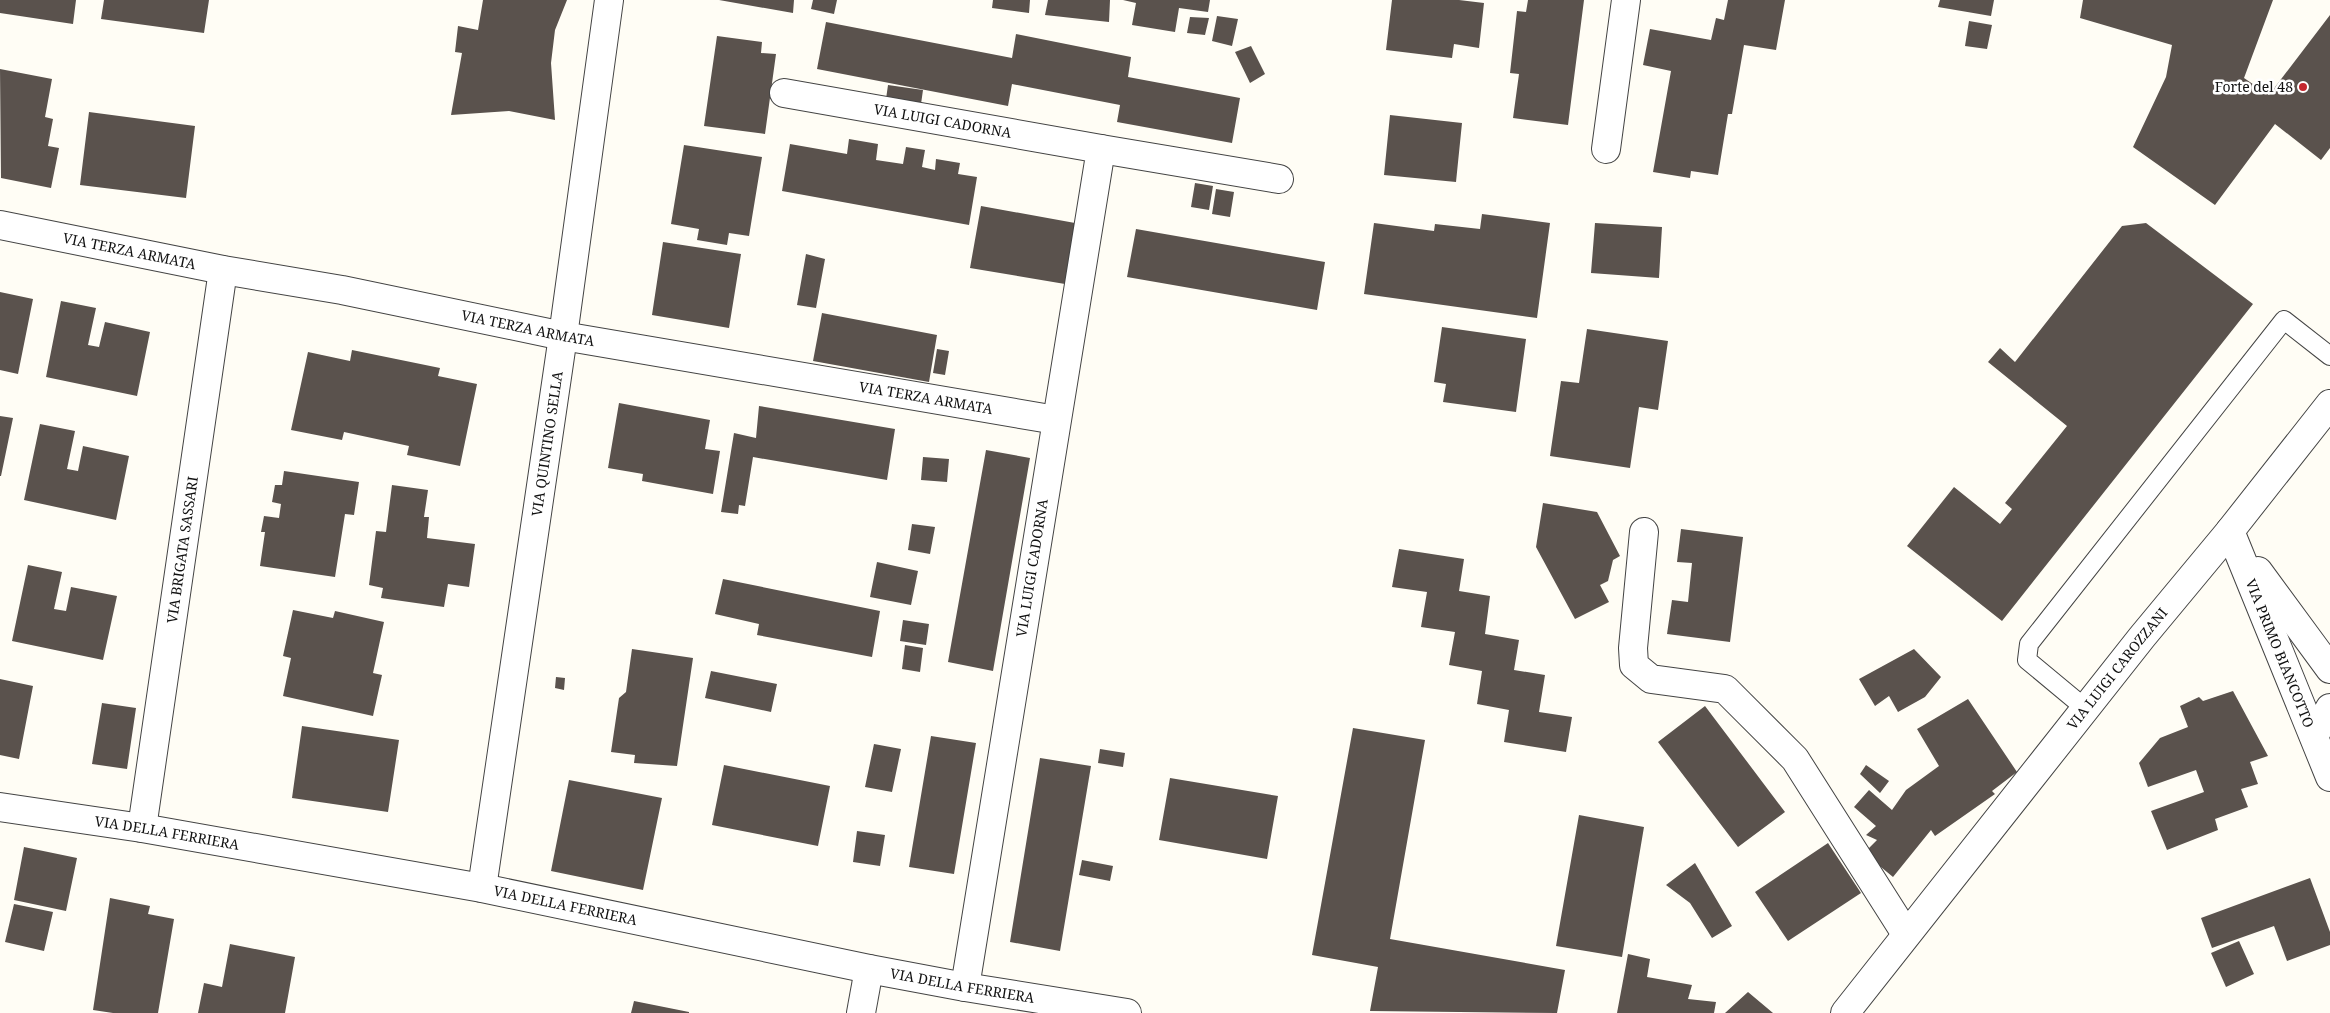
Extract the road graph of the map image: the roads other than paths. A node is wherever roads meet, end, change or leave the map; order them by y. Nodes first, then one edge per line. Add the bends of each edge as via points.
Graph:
1 (609, 0) edge
2 (1626, 0) edge
3 (784, 93) dead end
4 (1101, 149) junction
5 (1606, 149) dead end
6 (1278, 179) dead end
7 (0, 225) edge
8 (223, 270) junction
9 (563, 336) junction
10 (2330, 356) edge
11 (2330, 404) edge
12 (1056, 420) junction
13 (2230, 531) junction
14 (1644, 532) dead end
15 (2330, 669) edge
16 (2330, 708) edge
17 (2086, 709) junction
18 (2314, 736) junction
19 (2330, 777) edge
20 (0, 807) edge
21 (142, 828) junction
22 (482, 888) junction
23 (1906, 934) junction
24 (869, 969) junction
25 (964, 987) junction
26 (861, 1013) edge
27 (1127, 1013) edge
28 (1845, 1013) edge

1 - 9 street, VIA QUINTINO SELLA
2 - 5 street
3 - 4 street, VIA LUIGI CADORNA
4 - 6 street, VIA LUIGI CADORNA
4 - 12 street, VIA LUIGI CADORNA
7 - 8 street, VIA TERZA ARMATA
8 - 9 street, VIA TERZA ARMATA via 342,290
8 - 21 street, VIA BRIGATA SASSARI
9 - 12 street, VIA TERZA ARMATA
9 - 22 street, VIA QUINTINO SELLA
10 - 17 lane via 2284,320 2029,644 2027,660
11 - 13 street, VIA LUIGI CAROZZANI
12 - 25 street, VIA LUIGI CADORNA
13 - 15 street
13 - 17 street, VIA LUIGI CAROZZANI
13 - 18 street, VIA PRIMO BIANCOTTO
14 - 23 street via 1634,665 1651,679 1725,689 1796,759
16 - 18 street
17 - 23 street, VIA LUIGI CAROZZANI
18 - 19 street, VIA PRIMO BIANCOTTO
20 - 21 street, VIA DELLA FERRIERA
21 - 22 street, VIA DELLA FERRIERA
22 - 24 street, VIA DELLA FERRIERA
23 - 28 street, VIA LUIGI CAROZZANI
24 - 25 street, VIA DELLA FERRIERA
24 - 26 street
25 - 27 street, VIA DELLA FERRIERA

